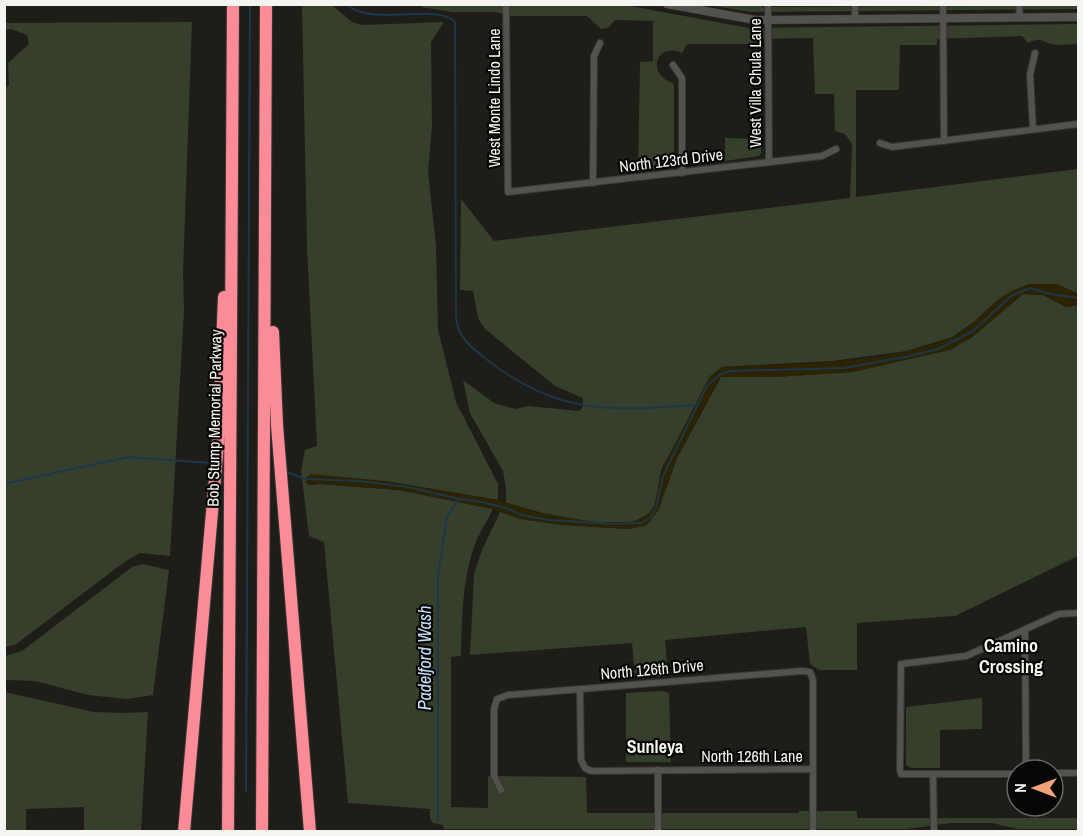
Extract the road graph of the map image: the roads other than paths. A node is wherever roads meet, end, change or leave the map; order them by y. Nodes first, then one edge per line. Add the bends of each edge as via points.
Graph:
1 (233, 4) edge
2 (266, 4) edge
3 (506, 4) edge
4 (667, 4) edge
5 (768, 4) edge
6 (855, 4) edge
7 (943, 4) edge
8 (1019, 4) edge
9 (677, 5) edge
10 (1078, 17) edge
11 (1020, 18) junction
12 (943, 19) junction
13 (855, 20) junction
14 (768, 21) junction
15 (600, 43) dead end
16 (1035, 53) dead end
17 (266, 61) junction
18 (673, 65) dead end
19 (1078, 124) edge
20 (1032, 129) junction
21 (944, 141) junction
22 (880, 143) dead end
23 (836, 149) dead end
24 (769, 162) junction
25 (682, 173) junction
26 (593, 183) junction
27 (508, 192) joint
28 (224, 444) junction
29 (1078, 613) edge
30 (1025, 630) junction
31 (580, 689) junction
32 (1026, 758) edge
33 (813, 769) junction
34 (658, 770) junction
35 (933, 774) junction
36 (1005, 774) edge
37 (501, 790) dead end
38 (262, 830) edge
39 (184, 831) edge
40 (228, 831) edge
41 (310, 831) edge
42 (658, 831) edge
43 (813, 831) edge
44 (934, 831) edge

1 - 28 highway, Bob Stump Memorial Parkway
2 - 17 highway
3 - 27 street, West Monte Lindo Lane
4 - 9 street
5 - 14 street, West Villa Chula Lane
6 - 13 street
7 - 12 street
8 - 11 street
9 - 14 street
10 - 11 street
11 - 12 street
12 - 13 street
12 - 21 street
13 - 14 street
14 - 24 street, West Villa Chula Lane
15 - 26 street via 594,56
16 - 20 street via 1030,75
17 - 38 highway
17 - 41 highway via 273,360
18 - 25 street via 682,78
19 - 20 street
20 - 21 street
21 - 22 street via 892,147
23 - 24 street, North 123rd Drive via 822,156
24 - 25 street, North 123rd Drive
25 - 26 street, North 123rd Drive
26 - 27 street, North 123rd Drive
28 - 39 highway via 215,480
28 - 40 highway, Bob Stump Memorial Parkway via 230,482
29 - 30 street via 1059,615
30 - 32 street
30 - 35 street via 966,656 902,664 900,770 902,774
31 - 33 street, North 126th Drive via 810,672
31 - 34 street, North 126th Lane via 581,760 585,768
31 - 37 street, North 126th Drive via 497,699 494,776
33 - 34 street, North 126th Lane
33 - 43 street
34 - 42 street
35 - 36 street
35 - 44 street

